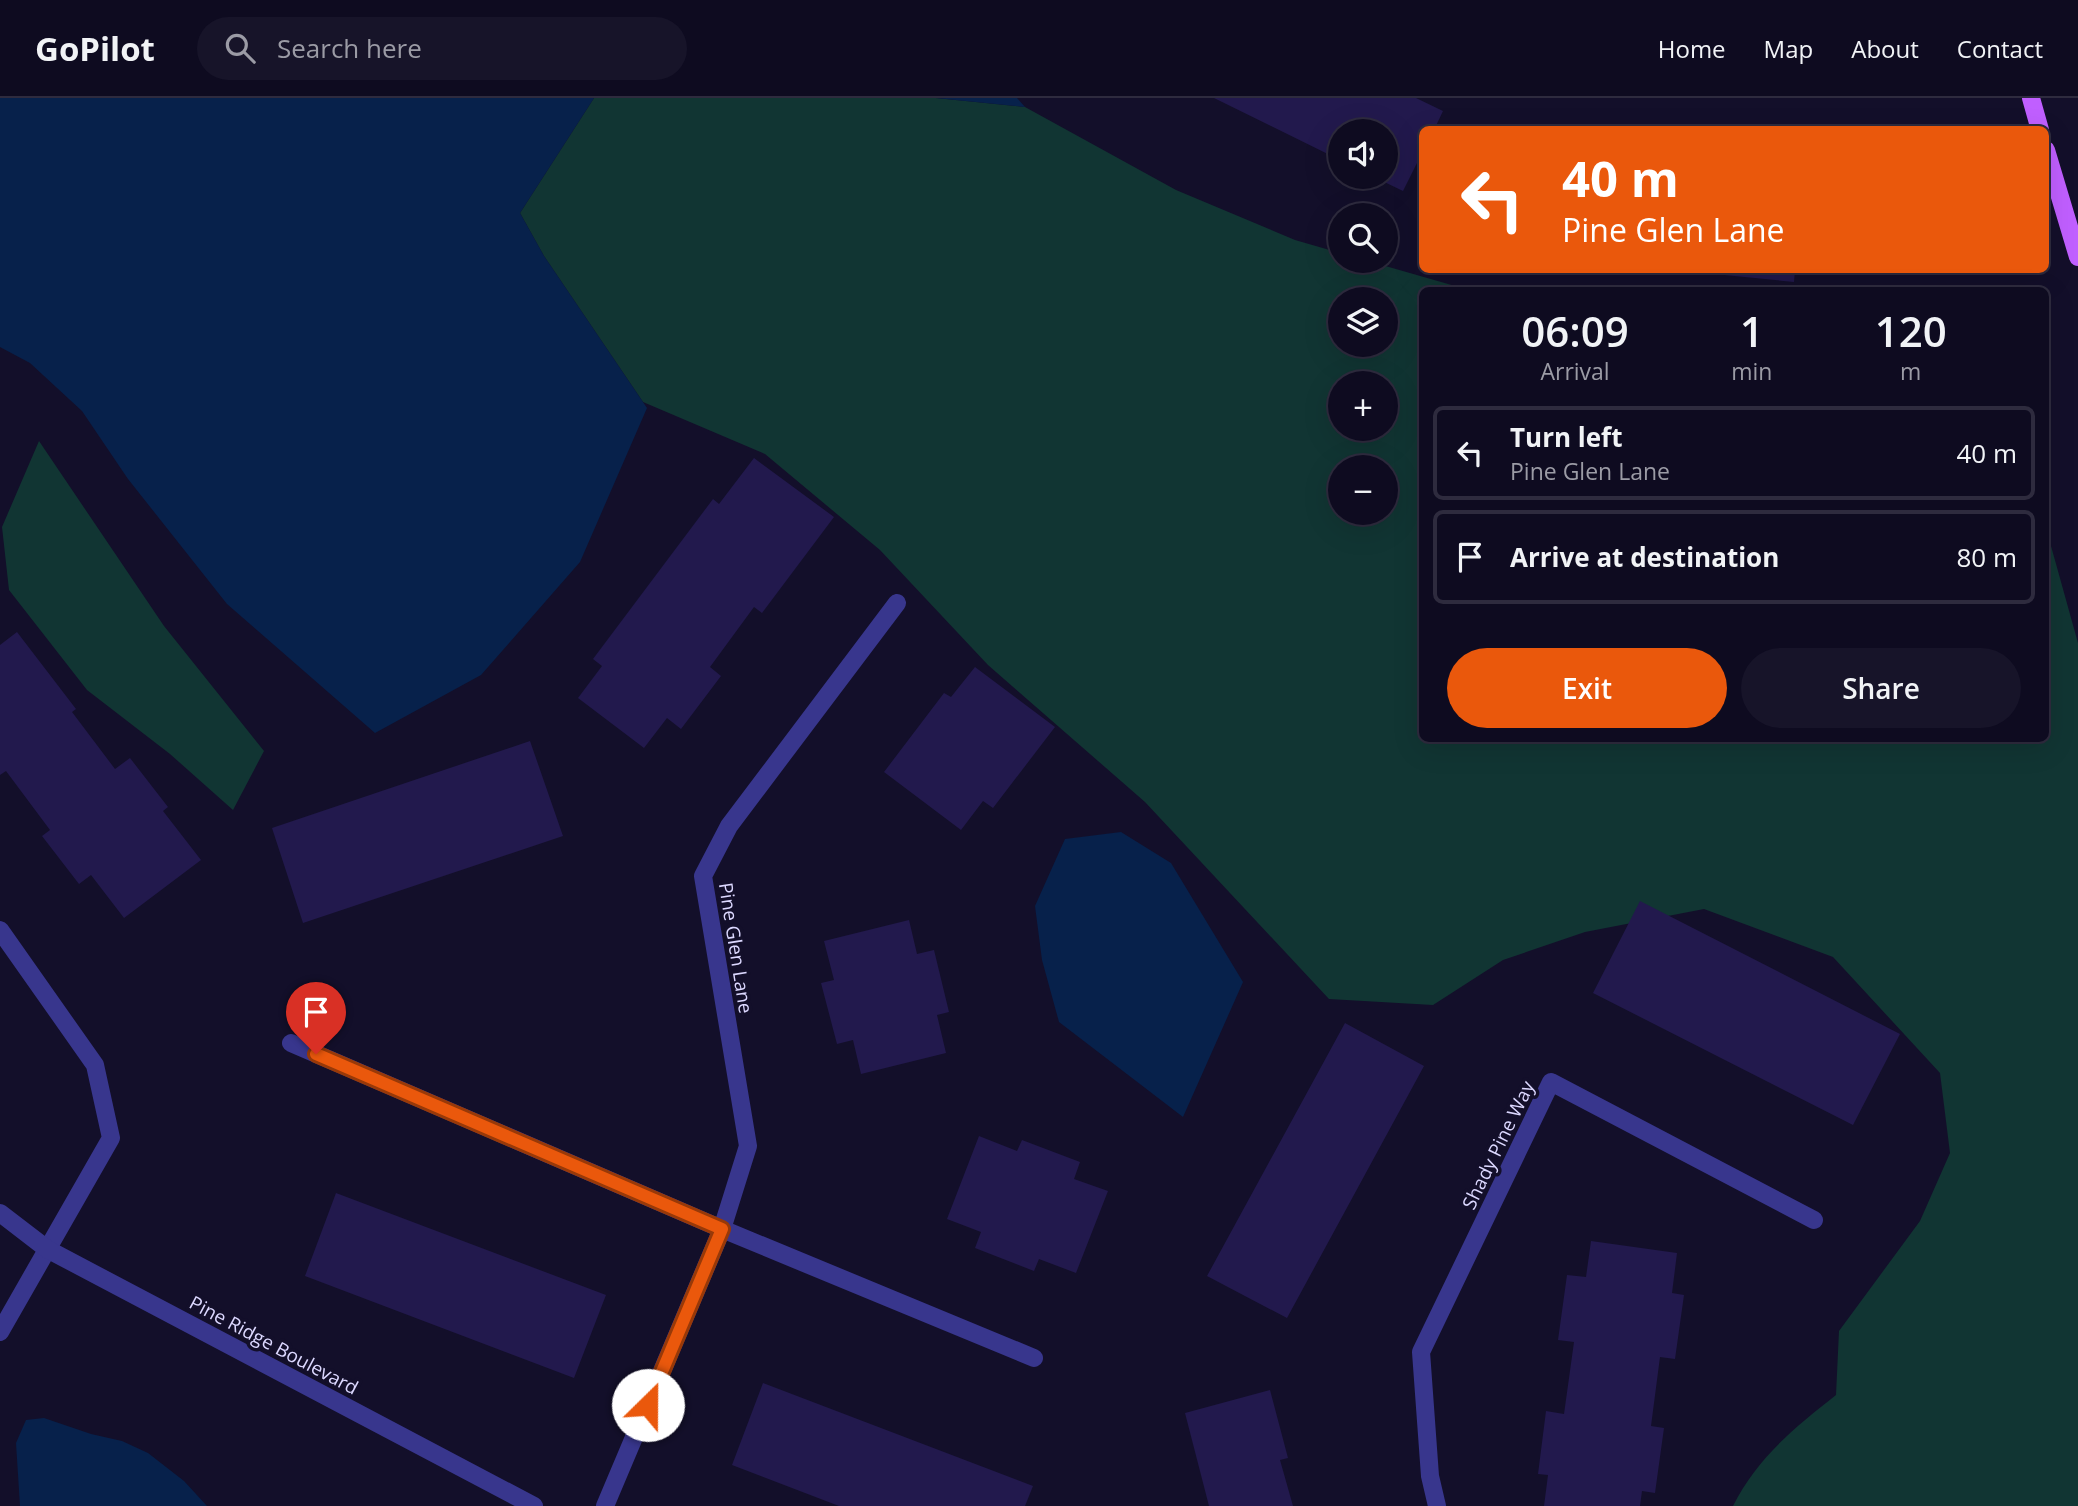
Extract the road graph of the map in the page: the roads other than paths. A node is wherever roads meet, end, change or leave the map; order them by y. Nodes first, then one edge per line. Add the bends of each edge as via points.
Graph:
1 (2031, 98) edge
2 (2039, 126) edge
3 (2049, 160) edge
4 (2078, 257) edge
5 (897, 603) dead end
6 (0, 930) edge
7 (291, 1043) dead end
8 (0, 1213) edge
9 (1814, 1220) dead end
10 (722, 1229) junction
11 (47, 1249) junction
12 (0, 1332) edge
13 (1034, 1357) dead end
14 (534, 1506) edge
15 (605, 1506) edge
16 (1437, 1506) edge

1 - 2 main road
3 - 4 main road
5 - 10 street, Pine Glen Lane via 729,826 703,876 748,1146
6 - 11 street via 95,1065 111,1138
7 - 10 street
8 - 11 street, Pine Ridge Boulevard
9 - 16 street, Shady Pine Way via 1551,1082 1421,1352 1430,1476
10 - 13 street
10 - 15 street, Pine Glen Lane
11 - 12 street
11 - 14 street, Pine Ridge Boulevard

